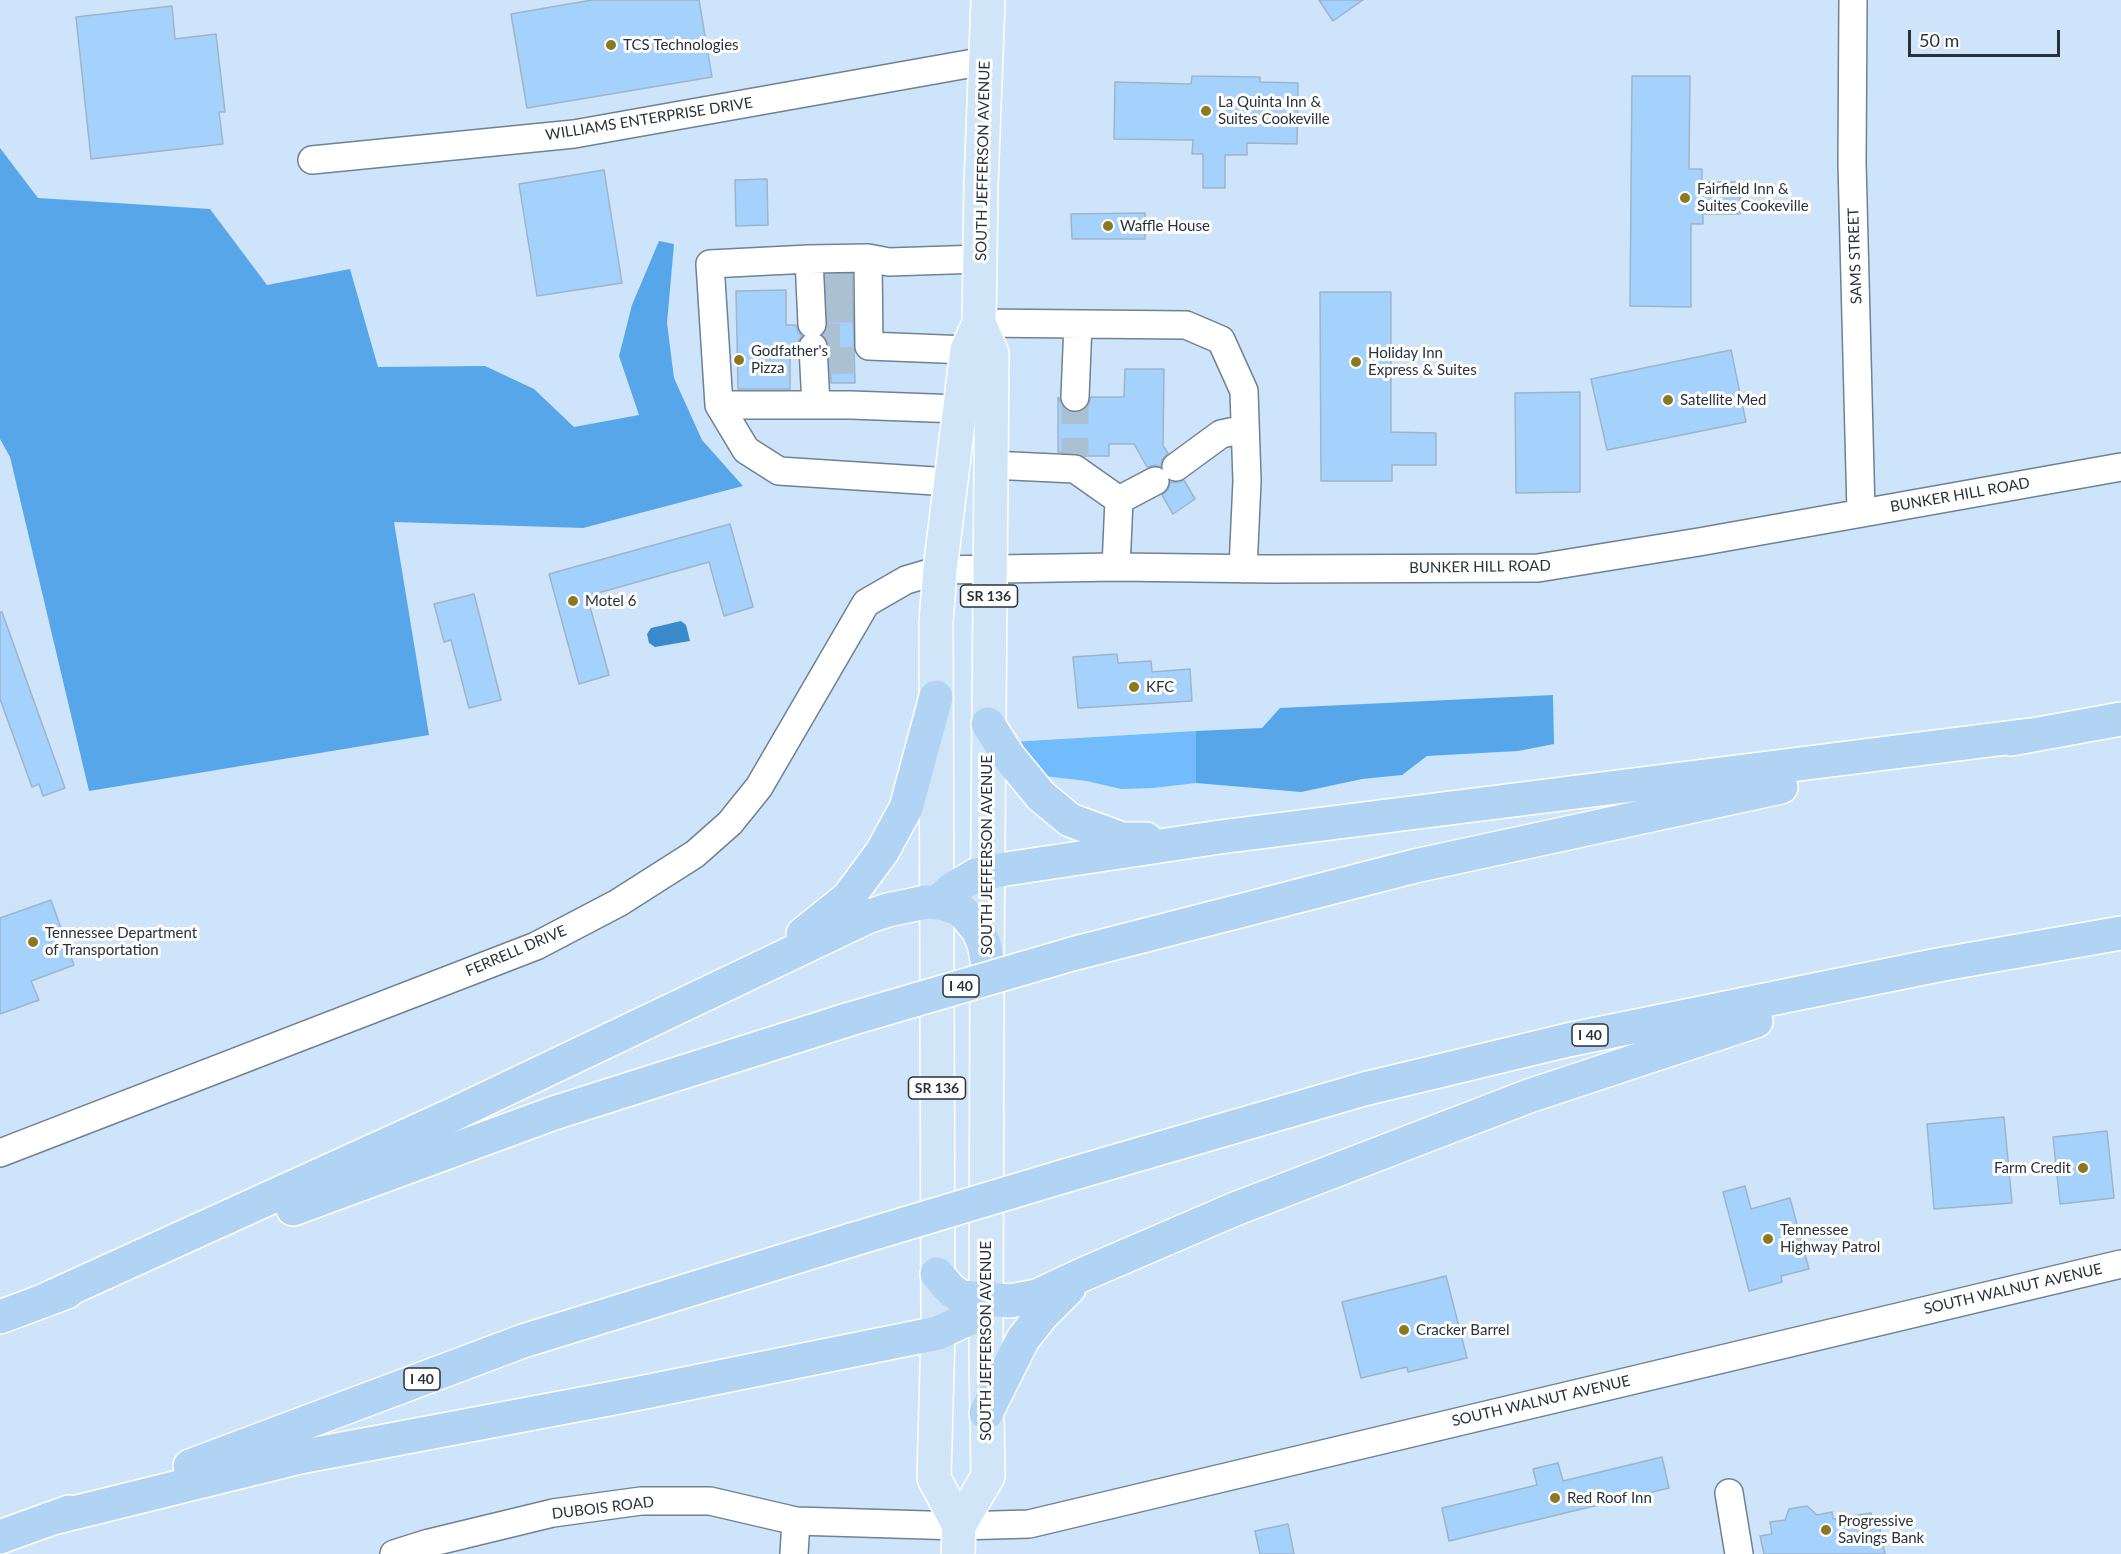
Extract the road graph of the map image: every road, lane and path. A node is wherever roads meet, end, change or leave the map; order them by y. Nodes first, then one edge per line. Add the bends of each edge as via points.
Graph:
1 (988, 0) edge
2 (1853, 0) edge
3 (985, 61) junction
4 (312, 160) dead end
5 (868, 258) junction
6 (809, 259) junction
7 (980, 260) junction
8 (1078, 324) junction
9 (973, 337) junction
10 (1075, 396) tunnel mouth
11 (719, 405) junction
12 (816, 405) junction
13 (959, 409) junction
14 (1245, 429) junction
15 (991, 465) junction
16 (2121, 467) edge
17 (950, 482) junction
18 (1119, 500) junction
19 (1861, 512) junction
20 (1116, 567) junction
21 (1243, 569) junction
22 (940, 570) junction
23 (989, 570) junction
24 (936, 697) junction
25 (2121, 718) edge
26 (988, 724) junction
27 (2030, 735) junction
28 (1220, 837) junction
29 (987, 872) junction
30 (937, 903) junction
31 (2121, 933) edge
32 (987, 959) junction
33 (1938, 965) junction
34 (725, 984) junction
35 (0, 1153) edge
36 (2121, 1264) edge
37 (937, 1274) junction
38 (1084, 1274) junction
39 (47, 1299) junction
40 (986, 1299) junction
41 (0, 1317) edge
42 (938, 1333) junction
43 (986, 1413) junction
44 (1729, 1493) dead end
45 (49, 1519) junction
46 (796, 1521) junction
47 (0, 1537) edge
48 (958, 1540) edge
49 (429, 1548) edge
50 (394, 1554) edge
51 (794, 1554) edge
52 (1739, 1554) edge

1 - 3 main road, SOUTH JEFFERSON AVENUE / SR 136
2 - 19 street, SAMS STREET via 1851,163
3 - 4 street, WILLIAMS ENTERPRISE DRIVE via 574,134
3 - 7 main road, SOUTH JEFFERSON AVENUE / SR 136
5 - 6 street
5 - 7 street via 889,262
5 - 9 street via 861,297 862,345
6 - 11 street via 710,264
6 - 12 street via 817,323
7 - 9 main road, SOUTH JEFFERSON AVENUE / SR 136
8 - 9 street
8 - 10 street
8 - 14 street via 1186,325 1221,340 1245,391
9 - 13 main road, SOUTH JEFFERSON AVENUE / SR 136
9 - 15 main road, SOUTH JEFFERSON AVENUE / SR 136 via 992,352
11 - 12 street
11 - 17 street via 746,450 779,471
12 - 13 street
13 - 17 main road, SOUTH JEFFERSON AVENUE / SR 136
14 - 18 street via 1221,434 1165,474
14 - 21 street
15 - 18 street via 1075,462
15 - 23 main road, SOUTH JEFFERSON AVENUE / SR 136
16 - 19 street, BUNKER HILL ROAD
17 - 22 main road, SOUTH JEFFERSON AVENUE / SR 136
18 - 20 street
19 - 21 street, BUNKER HILL ROAD via 1538,568
20 - 21 street, BUNKER HILL ROAD
20 - 23 street, BUNKER HILL ROAD
22 - 23 street, BUNKER HILL ROAD
22 - 24 main road, SOUTH JEFFERSON AVENUE / SR 136
22 - 35 street, FERRELL DRIVE via 906,580 866,603 759,787 730,823 695,854 618,903 536,946
23 - 26 main road, SOUTH JEFFERSON AVENUE / SR 136
24 - 30 main road, SOUTH JEFFERSON AVENUE / SR 136
24 - 34 highway via 906,808 882,852 848,897 802,934
25 - 27 highway, I 40
26 - 28 highway via 1041,796 1070,820 1122,839
26 - 29 main road, SOUTH JEFFERSON AVENUE / SR 136
27 - 28 highway
27 - 39 highway, I 40, bridge via 1415,866 1072,954 850,1019 554,1113
28 - 29 highway
29 - 30 highway via 964,881
29 - 32 main road, SOUTH JEFFERSON AVENUE / SR 136
30 - 32 highway via 963,912 978,930
30 - 34 highway via 905,905 867,917
30 - 37 main road, SOUTH JEFFERSON AVENUE / SR 136
31 - 33 highway, I 40
32 - 40 main road, SOUTH JEFFERSON AVENUE / SR 136
33 - 38 highway via 1529,1096 1235,1209
33 - 45 highway, I 40, bridge via 1568,1040 1364,1089 1068,1175 523,1341
34 - 39 highway via 454,1114
36 - 48 street, SOUTH WALNUT AVENUE
37 - 40 highway via 961,1297
37 - 42 main road, SOUTH JEFFERSON AVENUE / SR 136
38 - 40 highway via 1026,1299
38 - 43 highway via 1023,1339
39 - 41 highway, I 40
40 - 42 highway via 970,1318
40 - 43 main road, SOUTH JEFFERSON AVENUE / SR 136
42 - 45 highway via 300,1457
42 - 48 main road, SOUTH JEFFERSON AVENUE / SR 136 via 933,1478
43 - 48 main road, SOUTH JEFFERSON AVENUE / SR 136 via 988,1476
44 - 52 street
45 - 47 highway, I 40
46 - 48 street, DUBOIS ROAD
46 - 49 street, DUBOIS ROAD via 710,1501 640,1501 553,1513
46 - 51 street
49 - 50 street, DUBOIS ROAD

